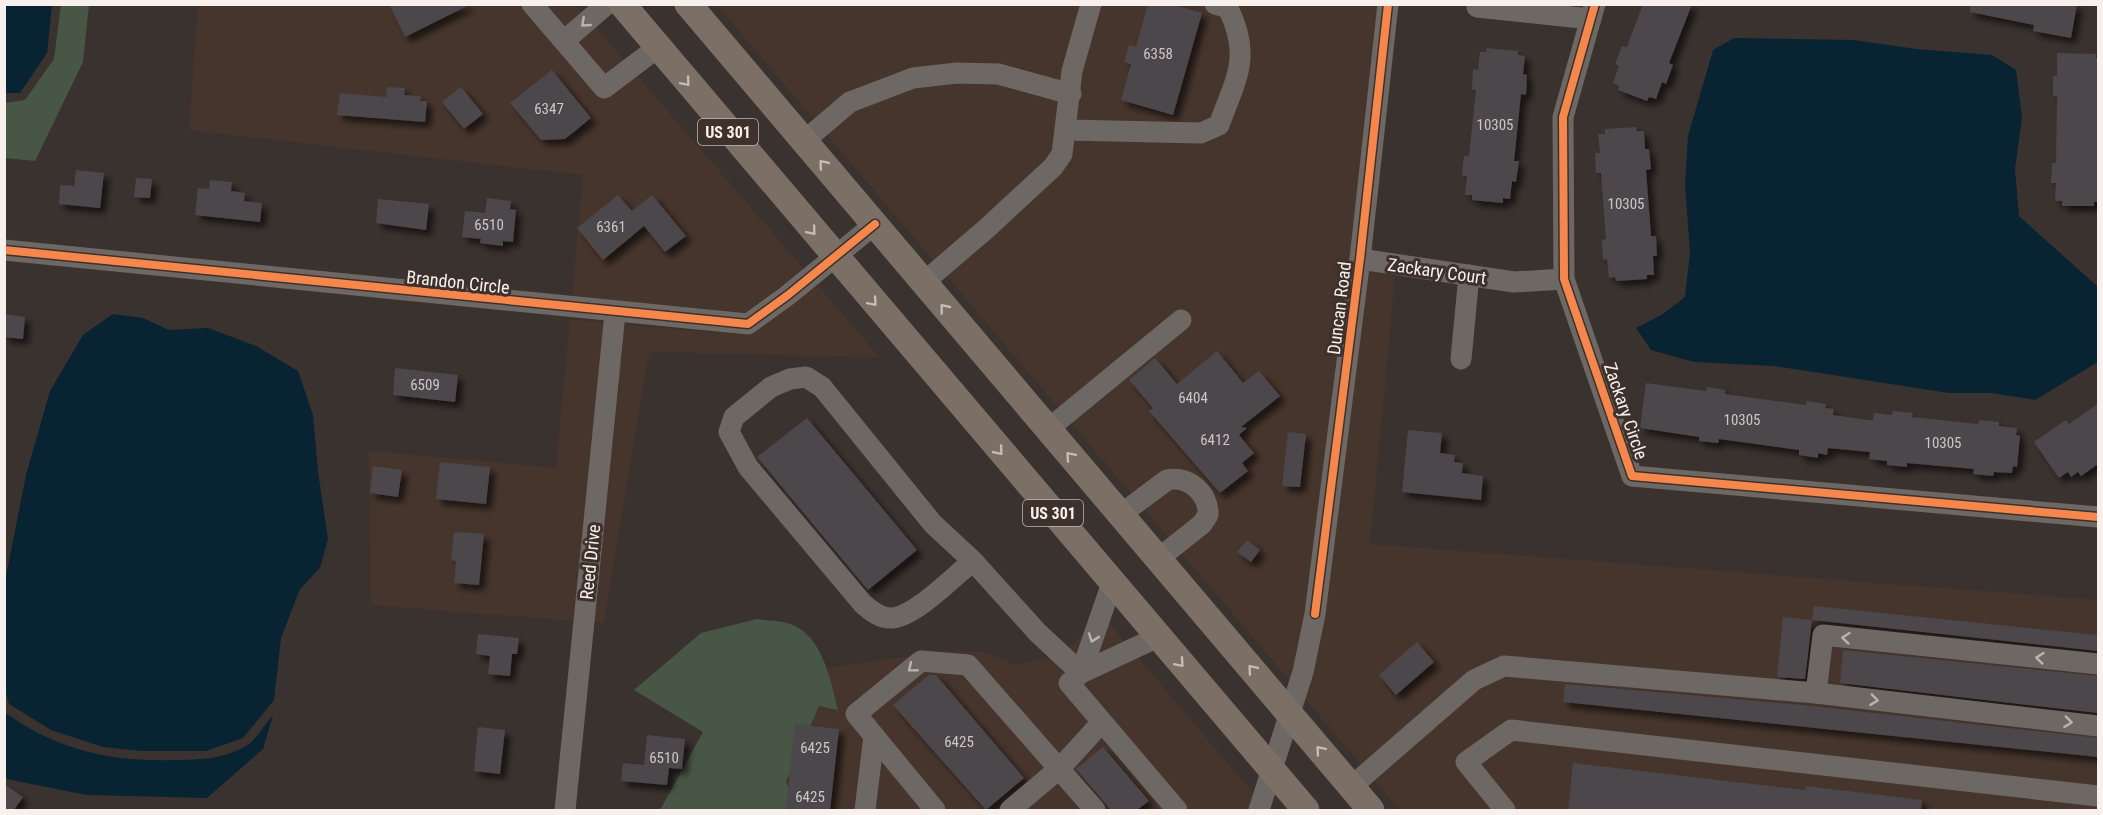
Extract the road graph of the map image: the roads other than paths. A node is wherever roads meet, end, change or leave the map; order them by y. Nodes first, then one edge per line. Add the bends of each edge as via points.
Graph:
1 (532, 4) edge
2 (607, 4) edge
3 (622, 4) edge
4 (688, 4) edge
5 (1090, 4) edge
6 (1215, 4) edge
7 (1389, 4) edge
8 (1477, 8) dead end
9 (1593, 12) edge
10 (564, 41) junction
11 (657, 48) junction
12 (1071, 94) junction
13 (1067, 130) junction
14 (804, 141) junction
15 (875, 224) junction
16 (4, 250) edge
17 (835, 258) junction
18 (1360, 259) junction
19 (1469, 275) junction
20 (1564, 279) junction
21 (923, 283) junction
22 (615, 313) junction
23 (1180, 320) dead end
24 (1461, 359) dead end
25 (1047, 430) junction
26 (1120, 515) junction
27 (2098, 518) edge
28 (1158, 559) junction
29 (973, 561) junction
30 (1112, 583) junction
31 (1158, 637) junction
32 (2098, 664) edge
33 (1081, 673) junction
34 (1816, 693) junction
35 (1290, 714) junction
36 (1102, 722) junction
37 (2098, 726) edge
38 (874, 736) junction
39 (1060, 768) junction
40 (1270, 768) junction
41 (1351, 787) junction
42 (2098, 796) edge
43 (565, 810) edge
44 (865, 810) edge
45 (935, 810) edge
46 (1010, 810) edge
47 (1095, 810) edge
48 (1177, 810) edge
49 (1259, 810) edge
50 (1306, 810) edge
51 (1371, 810) edge
52 (1504, 810) edge

1 - 10 street
2 -> 10 street
3 - 11 main road, US 301
4 - 14 main road, US 301
5 - 12 street via 1072,71
6 - 13 street via 1228,9 1238,30 1242,62 1219,125 1201,133
7 - 18 street, Duncan Road
8 - 9 street
9 - 20 street, Zackary Circle via 1563,117
10 - 11 street via 604,88
11 -> 17 main road, US 301
12 - 13 street
12 - 14 street via 998,74 913,78 850,102
13 - 21 street via 1062,154 1053,167
15 -> 14 main road, US 301
15 - 17 street, Brandon Circle
15 - 21 main road, US 301
16 - 22 street, Brandon Circle
17 - 22 street, Brandon Circle via 748,324
17 -> 30 main road, US 301
18 - 19 street, Zackary Court
18 - 35 street, Duncan Road via 1315,614
19 - 20 street, Zackary Court via 1514,282
19 - 24 street
20 - 27 street, Zackary Circle via 1632,476
25 -> 21 main road, US 301
22 - 43 street, Reed Drive
23 - 25 street
26 -> 25 main road, US 301
26 - 28 main road, US 301
26 - 28 street via 1176,477 1206,499 1208,515 1202,524
35 -> 28 main road, US 301
29 - 29 street via 933,524 822,387 806,377 771,387 734,417 729,432 748,467 863,604 877,614 892,618 910,612
29 - 33 street via 1038,633
30 - 31 main road, US 301
30 -> 33 street
31 - 33 street
31 -> 40 main road, US 301
32 -> 34 street via 1823,635
33 - 36 street via 1070,683
34 -> 37 street
34 - 41 street via 1504,666 1474,680
35 - 40 street, Duncan Road
41 -> 35 main road, US 301
36 - 39 street
36 - 48 street
39 -> 38 street via 968,665 921,661 856,714
38 - 44 street
38 - 45 street
39 - 46 street
39 - 47 street
40 - 49 street, Duncan Road
40 - 50 main road, US 301
41 - 51 main road, US 301
42 - 52 street via 1511,730 1466,762

